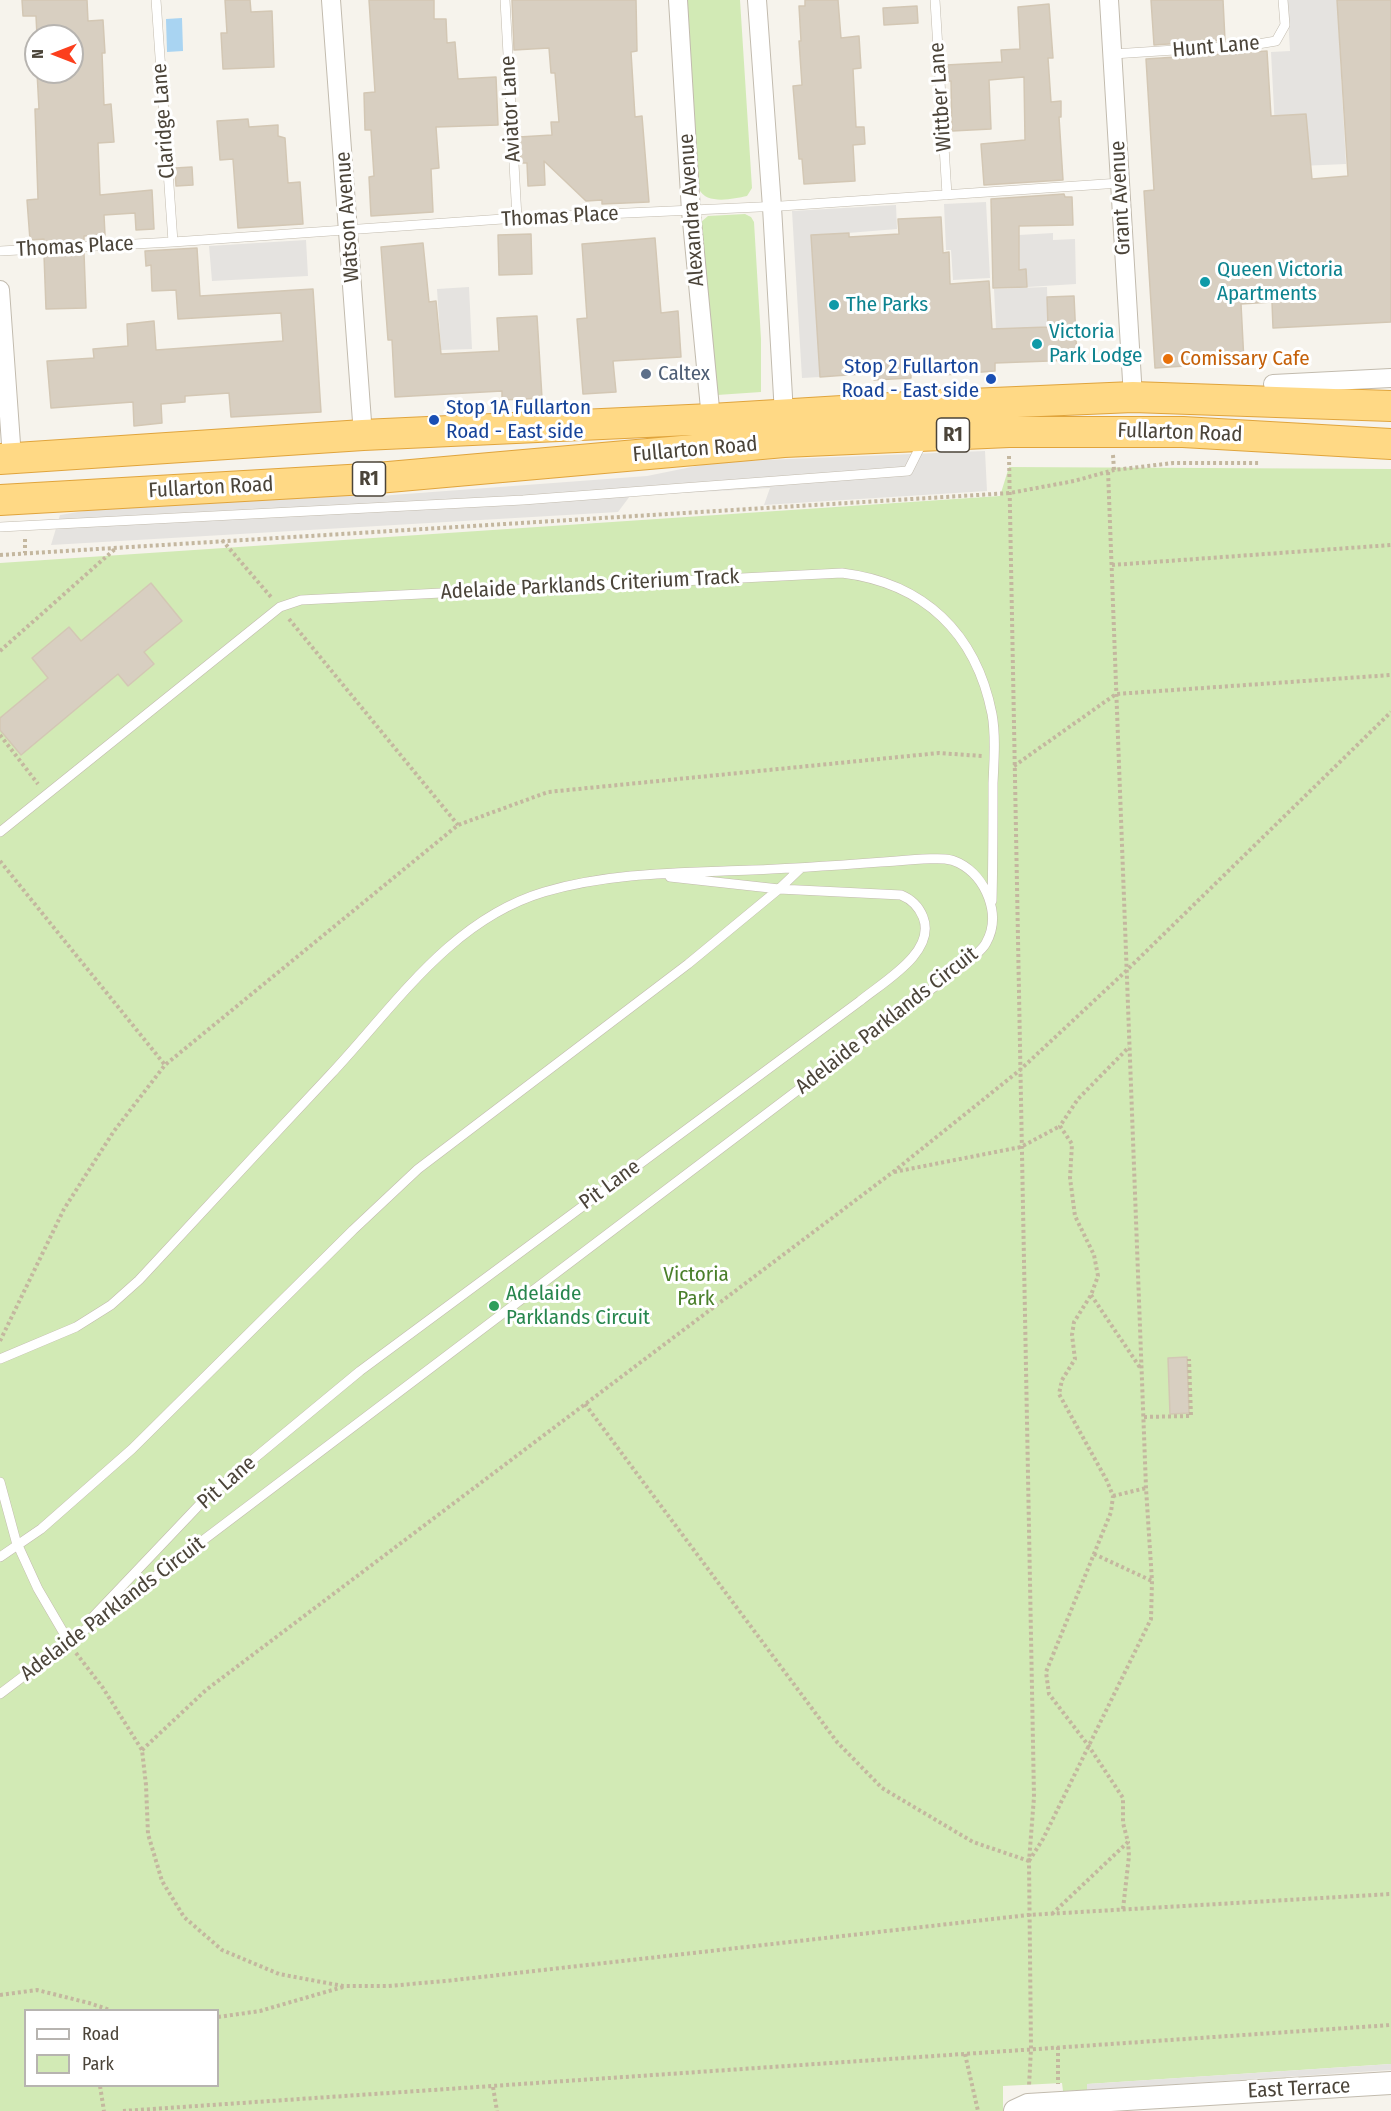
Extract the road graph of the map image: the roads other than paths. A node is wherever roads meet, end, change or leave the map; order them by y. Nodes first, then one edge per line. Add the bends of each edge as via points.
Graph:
1 (156, 0) edge
2 (331, 0) edge
3 (505, 0) edge
4 (678, 0) edge
5 (757, 0) edge
6 (935, 0) edge
7 (1109, 0) edge
8 (1283, 0) edge
9 (1113, 54) junction
10 (1120, 183) junction
11 (947, 195) junction
12 (772, 207) junction
13 (691, 211) junction
14 (517, 218) junction
15 (349, 231) junction
16 (173, 242) junction
17 (0, 251) edge
18 (0, 290) edge
19 (1391, 378) edge
20 (1273, 384) dead end
21 (1133, 397) junction
22 (1391, 406) edge
23 (784, 414) junction
24 (711, 419) junction
25 (1137, 431) junction
26 (363, 435) junction
27 (925, 436) junction
28 (1391, 444) edge
29 (723, 447) junction
30 (6, 459) edge
31 (366, 479) junction
32 (7, 500) edge
33 (0, 527) edge
34 (0, 832) edge
35 (801, 868) junction
36 (647, 874) junction
37 (779, 889) junction
38 (992, 910) junction
39 (0, 1359) edge
40 (0, 1482) edge
41 (18, 1546) junction
42 (0, 1557) edge
43 (69, 1642) junction
44 (0, 1694) edge
45 (1391, 2083) edge
46 (1024, 2109) edge

1 - 16 lane, Claridge Lane
2 - 15 street, Watson Avenue
3 - 14 lane, Aviator Lane
4 - 13 street, Alexandra Avenue
5 - 12 street
6 - 11 lane, Wittber Lane
7 - 9 street, Grant Avenue
8 - 9 lane, Hunt Lane via 1285,25 1276,41
9 - 10 street, Grant Avenue
10 - 11 lane, Thomas Place
10 - 21 street, Grant Avenue
11 - 12 lane, Thomas Place
12 - 13 lane, Thomas Place
12 - 23 street
13 - 14 lane, Thomas Place
13 - 24 street, Alexandra Avenue
14 - 15 lane, Thomas Place
15 - 16 lane, Thomas Place
15 - 26 street, Watson Avenue
16 - 17 lane, Thomas Place
18 - 30 street
19 - 20 street
21 - 22 highway, Fullarton Road / R1
21 - 23 highway, Fullarton Road / R1
21 - 25 highway
23 - 24 highway, Fullarton Road / R1
24 - 26 highway, Fullarton Road / R1
24 - 29 highway
25 - 27 highway, Fullarton Road / R1
25 - 28 highway, Fullarton Road / R1
26 - 30 highway, Fullarton Road / R1
26 - 31 highway
27 - 29 highway, Fullarton Road / R1
27 - 33 lane via 908,471 523,500
29 - 31 highway, Fullarton Road / R1
30 - 32 highway
31 - 32 highway, Fullarton Road / R1
34 - 38 lane, Adelaide Parklands Criterium Track via 280,607 301,600 842,573 896,586 937,612 971,654 992,716
35 - 36 lane
35 - 37 lane
35 - 38 lane via 952,860 977,879
36 - 37 lane, Pit Lane
36 - 39 lane via 600,879 542,892 469,929 441,952 139,1280 111,1305 76,1327
37 - 41 lane via 418,1169 132,1449
37 - 43 lane, Pit Lane via 901,895 915,904 923,916 924,942 915,956 860,1001 360,1371 204,1500
38 - 43 lane, Adelaide Parklands Circuit via 992,929 987,941 970,959
40 - 41 lane
41 - 42 lane
41 - 43 lane
43 - 44 lane, Adelaide Parklands Circuit
45 - 46 street, East Terrace

